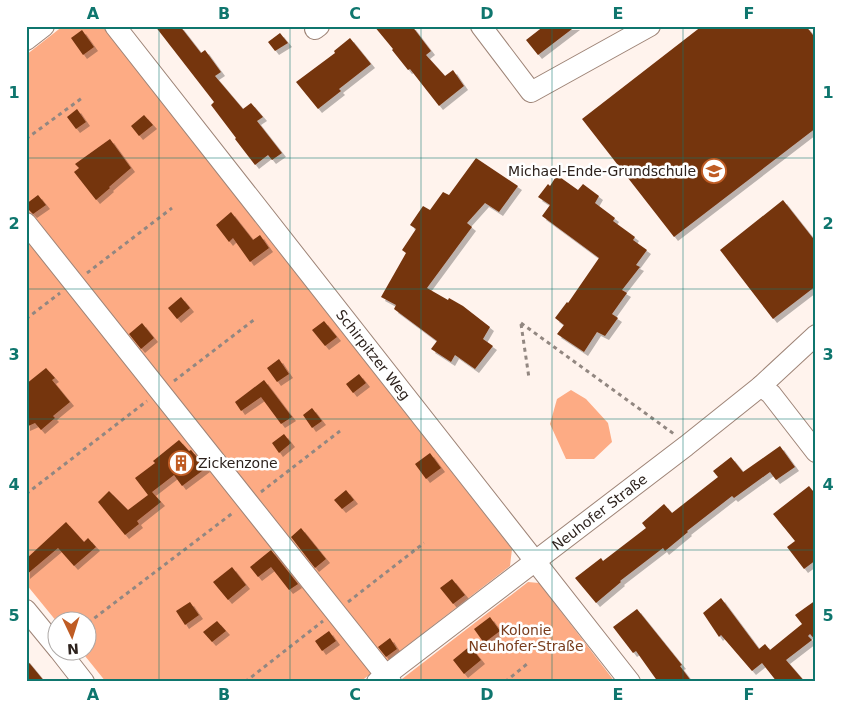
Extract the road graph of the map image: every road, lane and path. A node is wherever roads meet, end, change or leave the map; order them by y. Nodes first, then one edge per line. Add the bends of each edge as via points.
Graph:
1 (44, 26) edge
2 (115, 26) edge
3 (481, 26) edge
4 (650, 26) edge
5 (26, 40) edge
6 (82, 98) dead end
7 (26, 139) edge
8 (172, 208) dead end
9 (26, 223) edge
10 (74, 283) junction
11 (26, 319) edge
12 (255, 319) dead end
13 (816, 335) edge
14 (529, 378) dead end
15 (761, 386) junction
16 (160, 392) junction
17 (340, 431) dead end
18 (686, 446) junction
19 (816, 452) edge
20 (26, 494) edge
21 (248, 502) junction
22 (535, 561) junction
23 (26, 610) edge
24 (98, 615) edge
25 (48, 638) edge
26 (66, 660) edge
27 (527, 664) dead end
28 (385, 680) edge
29 (84, 682) edge
30 (505, 682) edge
31 (630, 682) edge

1 - 5 street
2 - 22 street, Schirpitzer Weg
3 - 4 street via 531,92
6 - 7 path
8 - 10 path
9 - 10 street
10 - 11 path
10 - 16 street
12 - 16 path
13 - 15 street, Neuhofer Straße
14 - 18 path via 520,323
15 - 18 street, Neuhofer Straße
15 - 19 street via 771,394
16 - 20 path
16 - 21 street
17 - 21 path
18 - 22 street, Neuhofer Straße
21 - 24 path
21 - 28 street
22 - 28 street, Neuhofer Straße
22 - 31 street, Schirpitzer Weg
23 - 25 street
26 - 29 street
27 - 30 path

